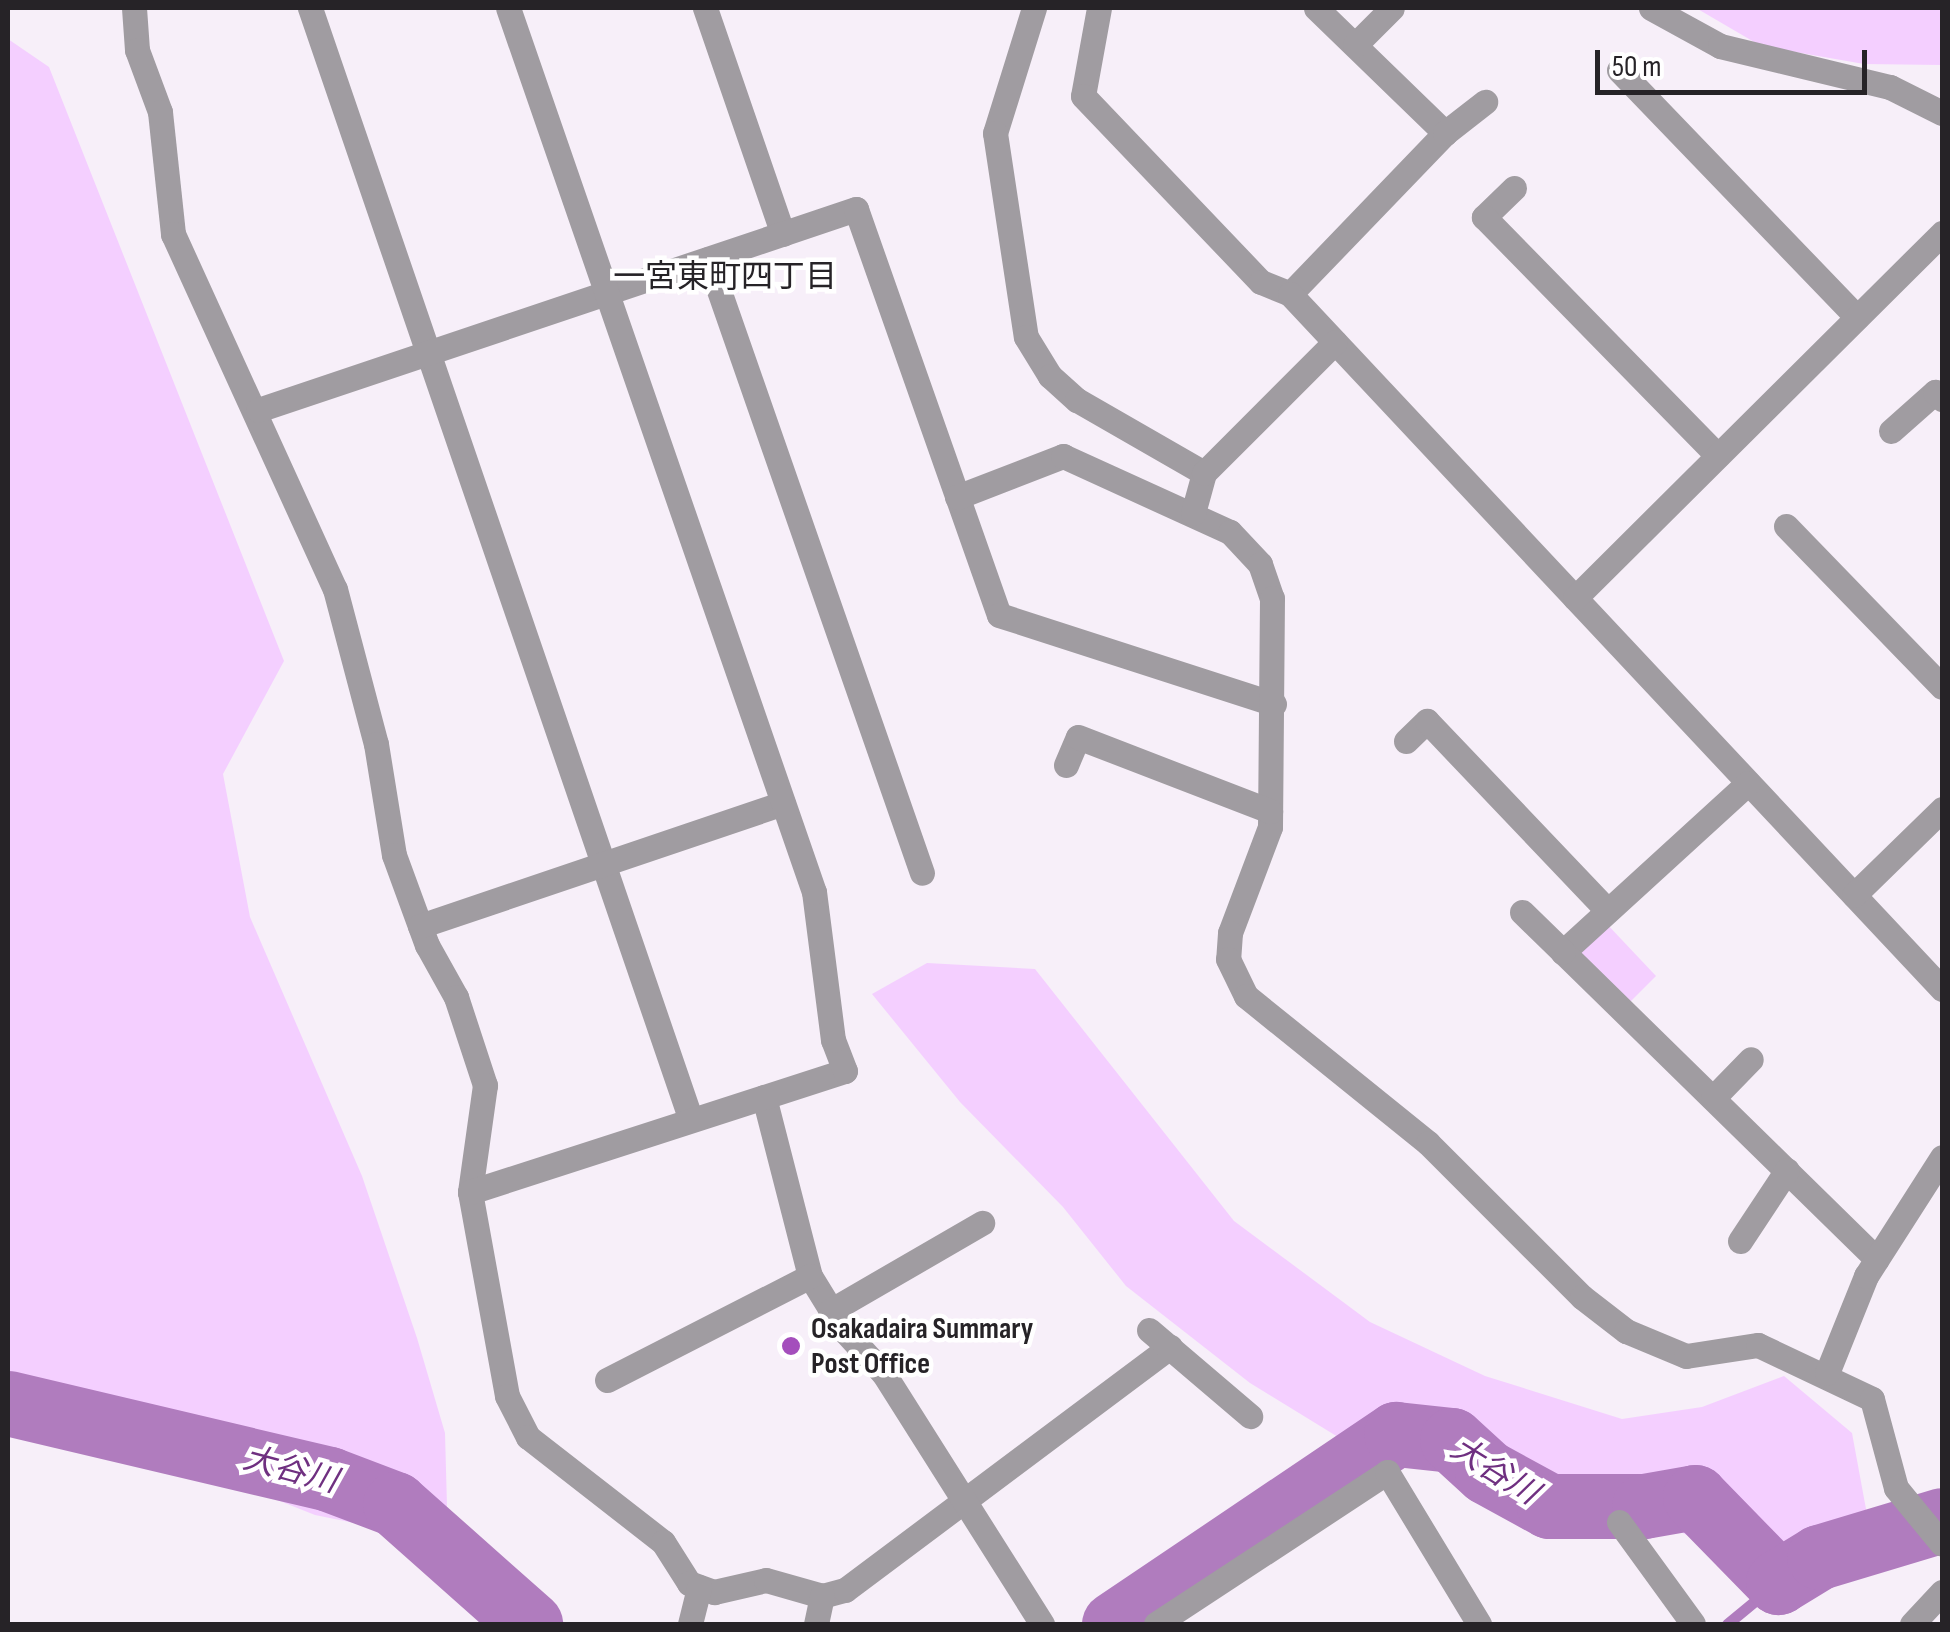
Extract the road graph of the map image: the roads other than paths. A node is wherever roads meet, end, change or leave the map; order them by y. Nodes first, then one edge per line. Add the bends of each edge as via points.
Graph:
1 (134, 8) edge
2 (310, 8) edge
3 (508, 8) edge
4 (706, 8) edge
5 (1034, 8) edge
6 (1099, 8) edge
7 (1316, 8) edge
8 (1392, 8) edge
9 (1651, 8) edge
10 (1354, 45) junction
11 (1619, 70) dead end
12 (1485, 102) dead end
13 (1942, 113) edge
14 (1445, 134) junction
15 (1514, 188) dead end
16 (1942, 233) edge
17 (783, 234) junction
18 (708, 259) junction
19 (605, 294) junction
20 (1290, 294) junction
21 (1858, 317) junction
22 (1335, 342) junction
23 (428, 353) junction
24 (1942, 399) edge
25 (258, 410) junction
26 (1890, 431) dead end
27 (1718, 456) junction
28 (1204, 473) junction
29 (958, 497) junction
30 (1193, 513) junction
31 (1786, 526) dead end
32 (1574, 598) junction
33 (1942, 687) edge
34 (1274, 704) junction
35 (1406, 741) dead end
36 (1066, 765) dead end
37 (1748, 783) junction
38 (783, 803) junction
39 (1942, 809) edge
40 (1270, 811) junction
41 (603, 864) junction
42 (922, 873) dead end
43 (1854, 895) junction
44 (1605, 908) junction
45 (1522, 912) dead end
46 (420, 926) junction
47 (1562, 952) junction
48 (1942, 989) edge
49 (1751, 1059) dead end
50 (764, 1097) junction
51 (1713, 1098) junction
52 (691, 1120) junction
53 (1942, 1156) edge
54 (1787, 1170) junction
55 (470, 1192) junction
56 (1931, 1202) edge
57 (982, 1223) dead end
58 (1740, 1241) dead end
59 (1877, 1259) junction
60 (810, 1276) junction
61 (830, 1312) junction
62 (1150, 1330) dead end
63 (1170, 1347) junction
64 (1827, 1374) junction
65 (606, 1380) dead end
66 (1250, 1416) dead end
67 (962, 1500) junction
68 (1619, 1522) dead end
69 (1942, 1544) edge
70 (700, 1587) junction
71 (1942, 1592) edge
72 (822, 1596) junction
73 (690, 1624) edge
74 (816, 1624) edge
75 (1042, 1624) edge
76 (1156, 1624) edge
77 (1479, 1624) edge
78 (1694, 1624) edge
79 (1912, 1624) edge

1 - 25 street via 138,50 160,112 173,234
2 - 23 street
3 - 19 street
4 - 17 street
5 - 28 street via 995,133 1026,337 1050,376 1077,400
6 - 20 street via 1083,96 1261,282
7 - 10 street
8 - 10 street
9 - 13 street via 1720,46 1890,87
10 - 14 street
11 - 21 street
12 - 14 street
14 - 20 street
15 - 27 street via 1484,217
16 - 21 street
17 - 18 street
17 - 29 street via 856,209
18 - 19 street
18 - 42 street
19 - 23 street
19 - 38 street
20 - 22 street
21 - 27 street
22 - 28 street
22 - 32 street
23 - 25 street
23 - 41 street
24 - 26 street via 1936,392
25 - 46 street via 346,625 376,744 394,855
27 - 32 street
28 - 30 street
29 - 30 street via 1063,456
29 - 34 street via 999,615
30 - 34 street via 1230,532 1260,564 1272,598
31 - 33 street
32 - 37 street
34 - 40 street
35 - 44 street via 1426,721
36 - 40 street via 1078,738
37 - 43 street
37 - 44 street via 1616,910
38 - 41 street
38 - 50 street via 814,892 832,1040 845,1071
39 - 43 street
40 - 64 street via 1230,933 1228,959 1246,996 1428,1143 1582,1297 1626,1331 1686,1356 1758,1345
41 - 46 street
41 - 52 street
43 - 48 street
44 - 47 street
45 - 47 street
46 - 55 street via 456,997 485,1085
47 - 51 street
49 - 51 street
50 - 52 street
50 - 60 street
51 - 54 street
52 - 55 street
53 - 56 street
54 - 58 street
54 - 59 street
55 - 70 street via 507,1396 528,1438 664,1542 689,1582
56 - 59 street
57 - 61 street
59 - 64 street
60 - 61 street
60 - 65 street
61 - 67 street via 884,1374
62 - 63 street
63 - 66 street
63 - 67 street
64 - 69 street via 1872,1399 1896,1488
67 - 72 street via 845,1590
67 - 75 street
68 - 78 street
70 - 72 street via 714,1592 766,1580
70 - 73 street
71 - 79 street
72 - 74 street
76 - 77 street via 1387,1472

